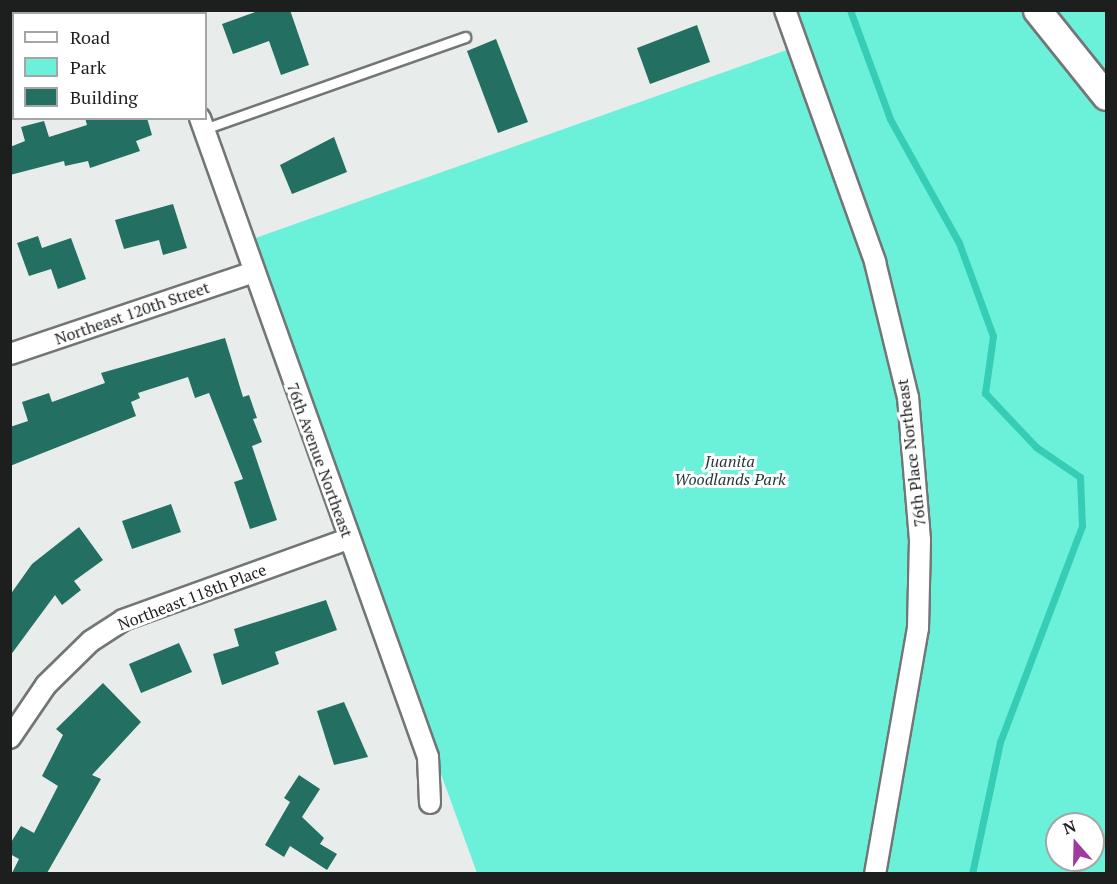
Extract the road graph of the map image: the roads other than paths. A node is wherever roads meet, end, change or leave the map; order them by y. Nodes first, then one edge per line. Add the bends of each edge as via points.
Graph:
1 (785, 10) edge
2 (1037, 10) edge
3 (465, 37) dead end
4 (1107, 96) edge
5 (202, 124) edge
6 (253, 272) junction
7 (10, 354) edge
8 (348, 539) junction
9 (10, 738) edge
10 (430, 803) dead end
11 (875, 873) edge

1 - 11 street, 76th Place Northeast via 875,262 908,398 920,540 918,627
2 - 4 main road
3 - 5 lane
5 - 6 street, 76th Avenue Northeast
6 - 7 street, Northeast 120th Street
6 - 8 street, 76th Avenue Northeast
8 - 9 street, Northeast 118th Place via 123,620 91,640 46,685
8 - 10 street, 76th Avenue Northeast via 428,756

